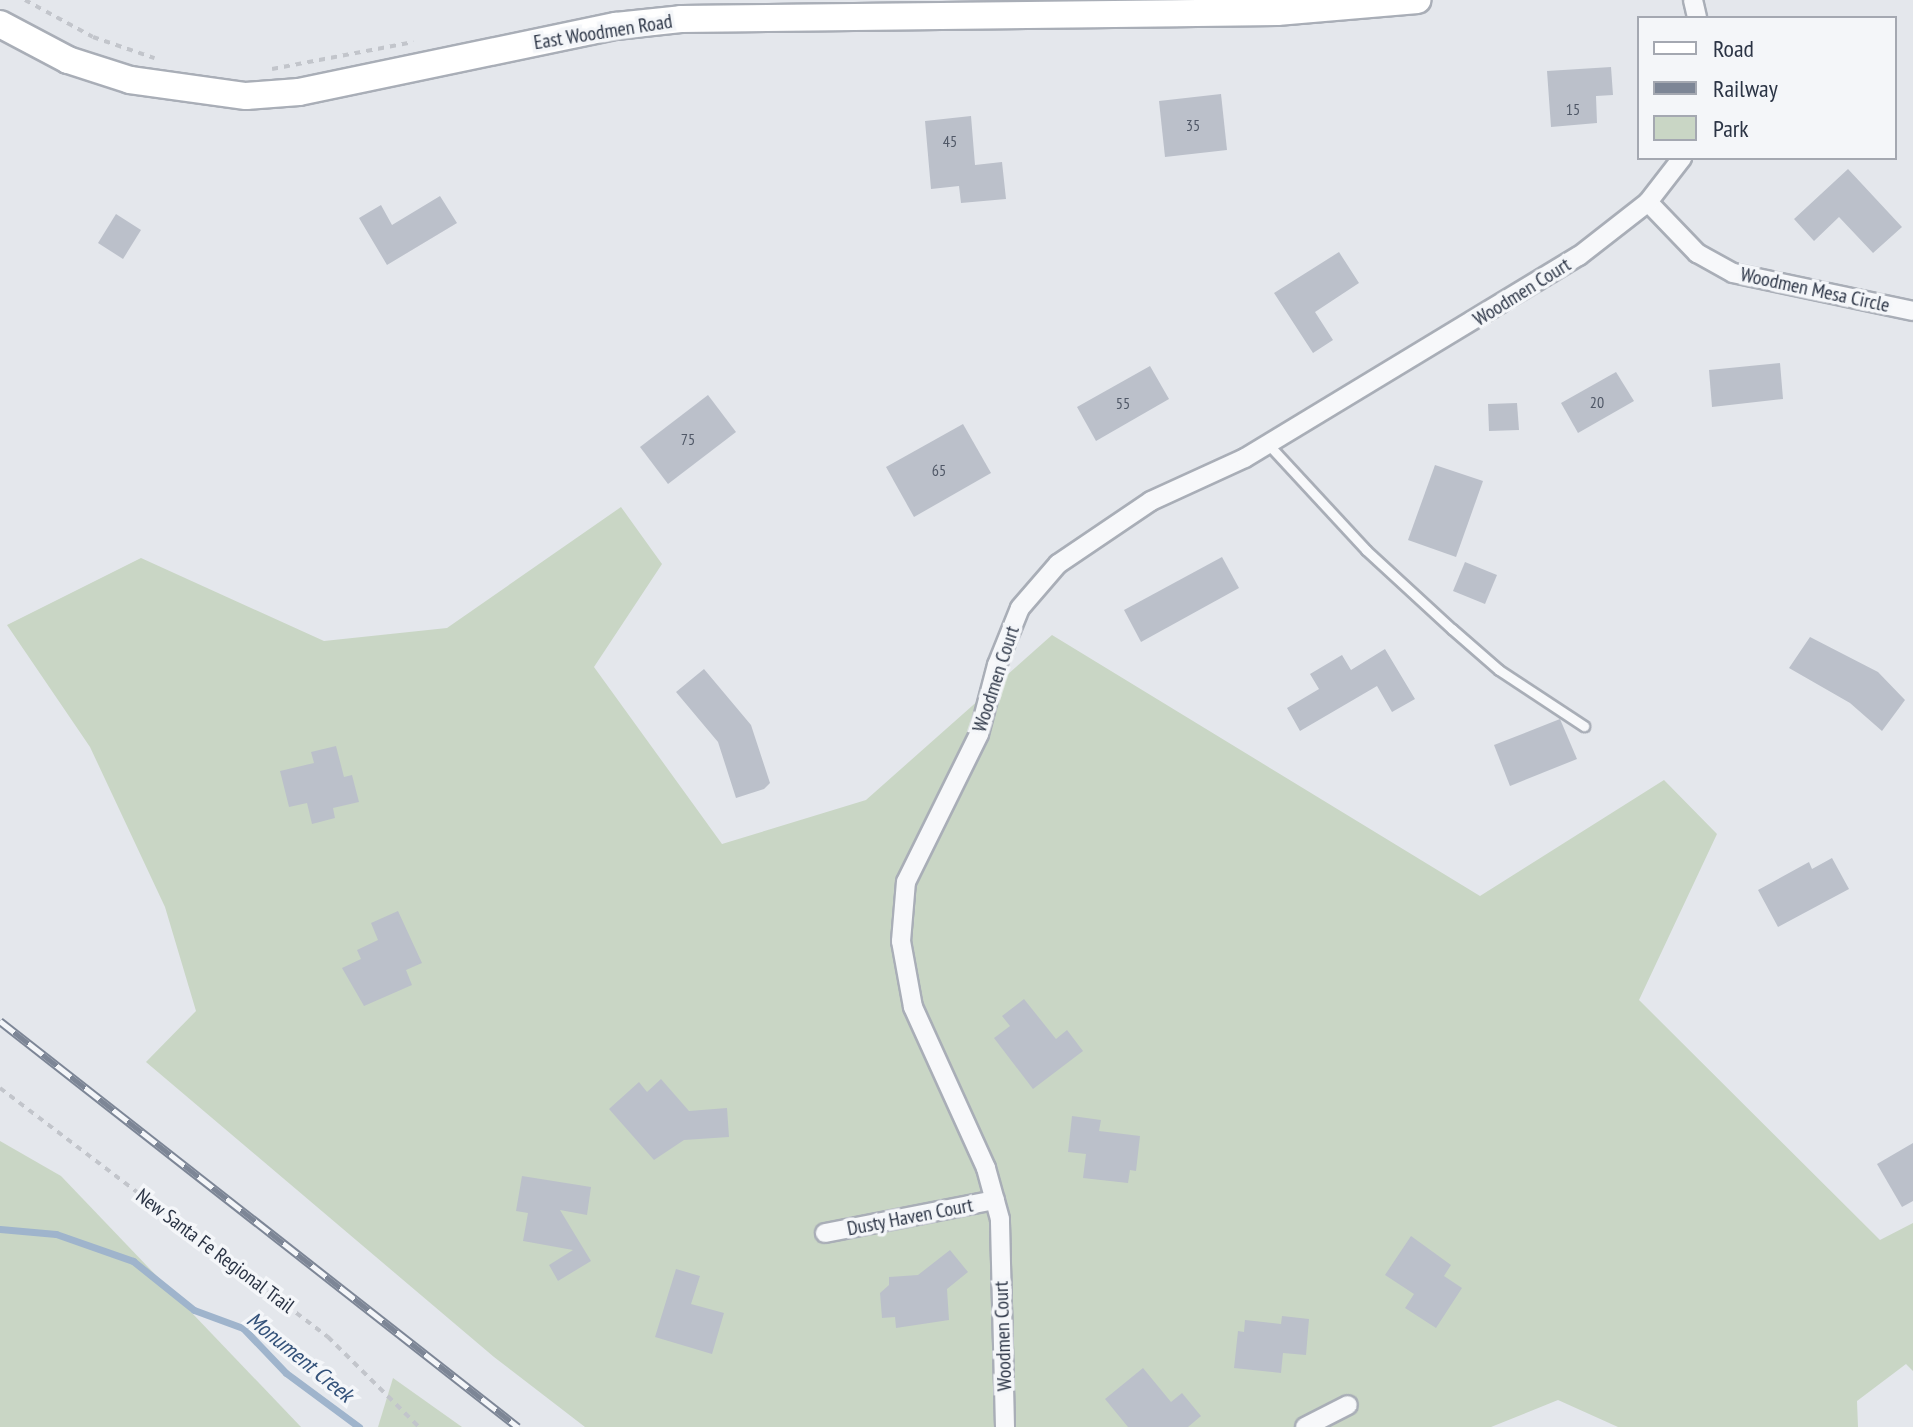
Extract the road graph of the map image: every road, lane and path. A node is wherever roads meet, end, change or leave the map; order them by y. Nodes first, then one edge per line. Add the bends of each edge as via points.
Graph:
1 (25, 0) edge
2 (1417, 0) edge
3 (0, 24) edge
4 (415, 41) dead end
5 (162, 60) dead end
6 (262, 71) dead end
7 (1680, 160) edge
8 (1648, 202) junction
9 (1913, 311) edge
10 (1268, 444) junction
11 (1584, 726) dead end
12 (0, 1088) edge
13 (995, 1200) junction
14 (825, 1233) dead end
15 (1348, 1405) dead end
16 (419, 1427) edge
17 (1005, 1427) edge
18 (1305, 1427) edge

1 - 5 path via 93,37
2 - 3 main road, East Woodmen Road via 1277,12 681,19 616,26 299,92 246,96 130,80 68,60
4 - 6 path
7 - 8 street, Woodmen Court
8 - 9 street, Woodmen Mesa Circle via 1715,265 1759,281
8 - 10 street, Woodmen Court via 1566,264
10 - 11 lane via 1366,550 1452,629 1499,670
10 - 13 street, Woodmen Court via 1151,501 1058,564 1028,595 997,665 979,734 906,882 901,941 913,1007 943,1065
12 - 16 path, New Santa Fe Regional Trail via 328,1337
13 - 14 street, Dusty Haven Court
13 - 17 street, Woodmen Court via 1000,1219
15 - 18 street

